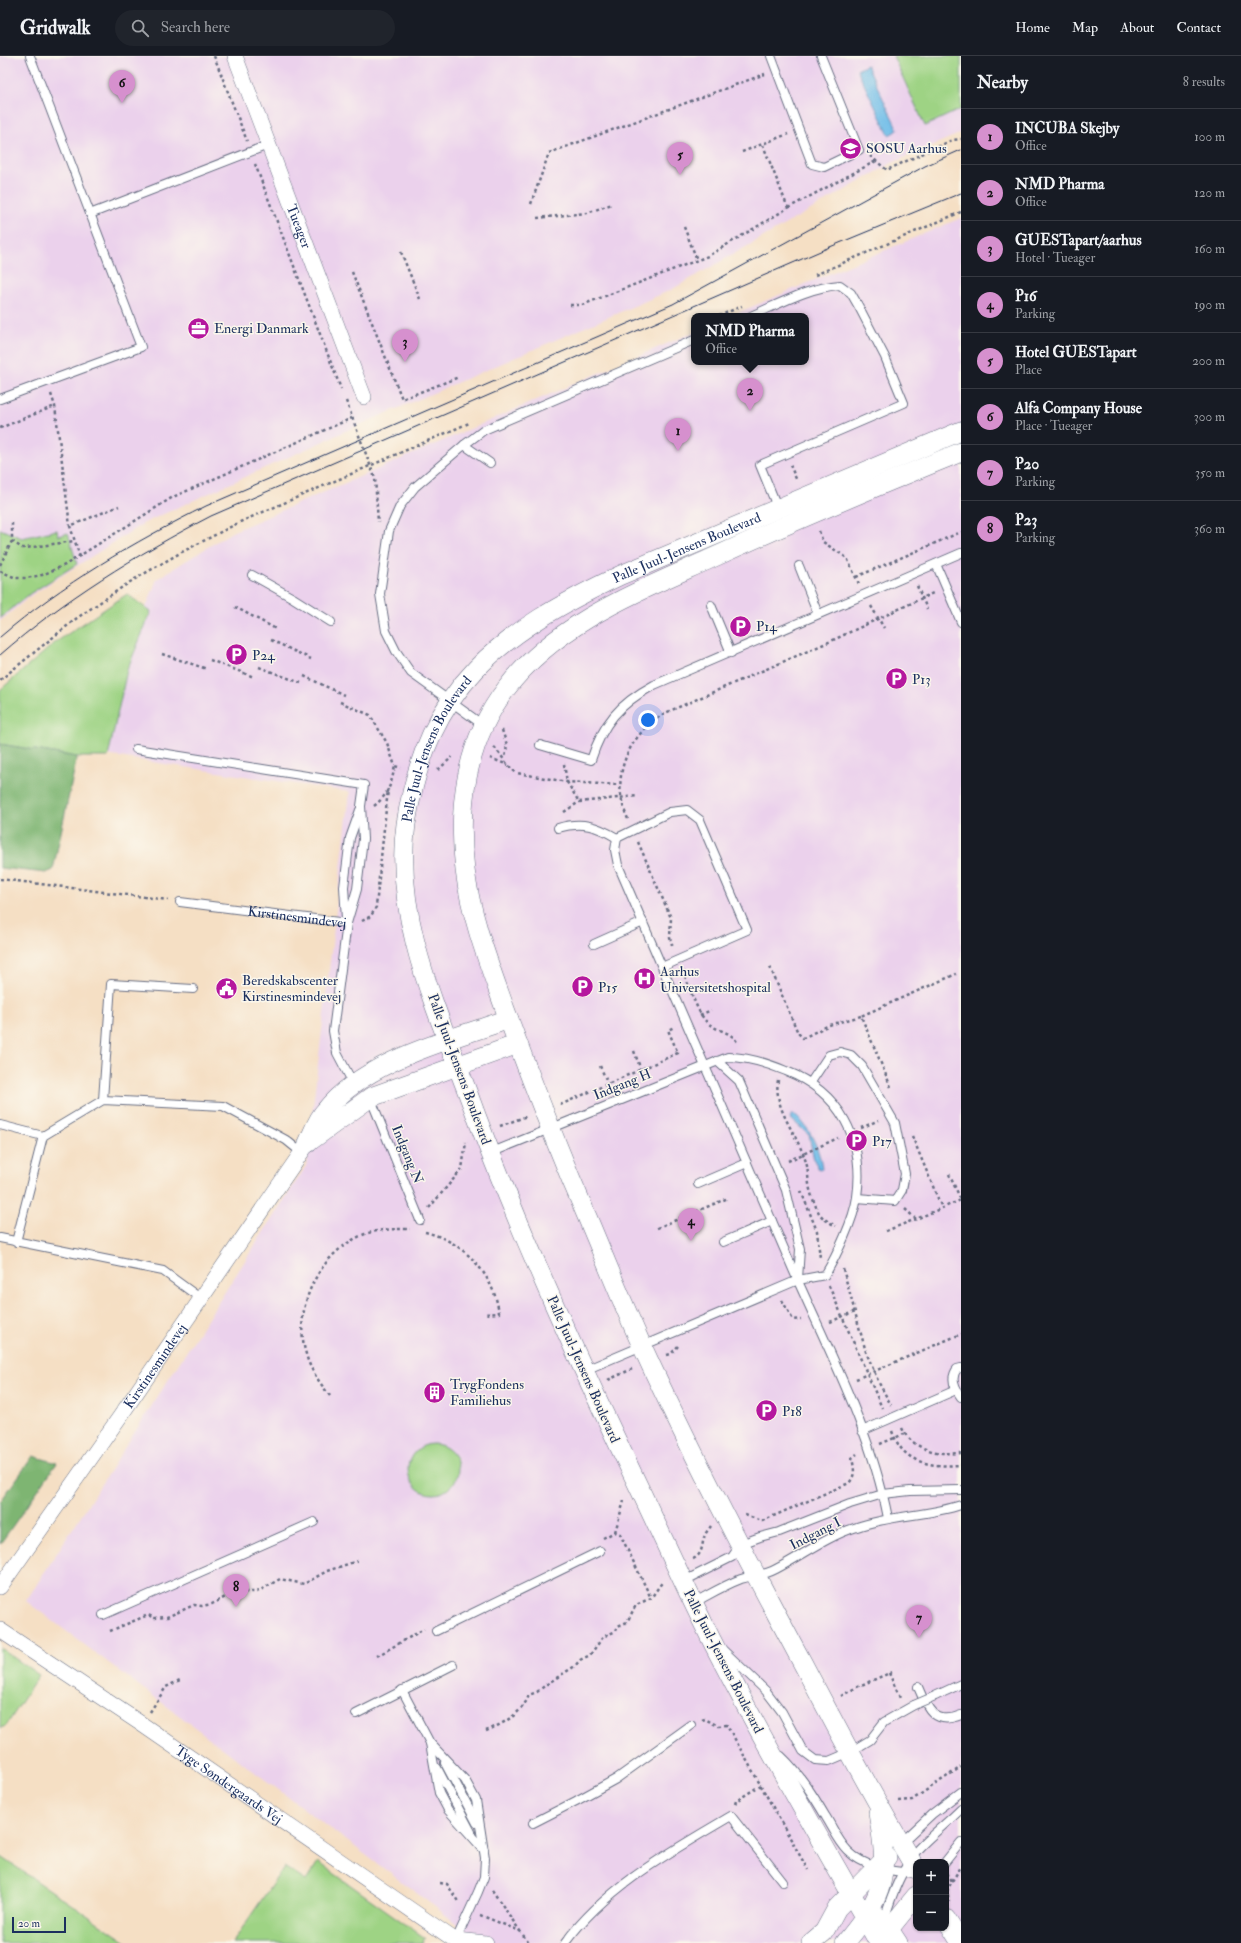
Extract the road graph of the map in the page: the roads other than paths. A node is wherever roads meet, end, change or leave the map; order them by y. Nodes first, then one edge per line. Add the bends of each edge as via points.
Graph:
1 (30, 56) edge
2 (235, 56) edge
3 (771, 56) edge
4 (821, 56) edge
5 (268, 144) junction
6 (90, 214) junction
7 (758, 313) edge
8 (691, 341) edge
9 (364, 397) dead end
10 (0, 399) edge
11 (961, 431) edge
12 (464, 444) junction
13 (961, 452) edge
14 (490, 463) dead end
15 (808, 505) junction
16 (781, 516) junction
17 (961, 553) edge
18 (936, 564) junction
19 (798, 566) dead end
20 (252, 575) dead end
21 (711, 605) dead end
22 (818, 614) junction
23 (331, 622) dead end
24 (961, 622) edge
25 (731, 653) junction
26 (449, 701) junction
27 (483, 726) junction
28 (540, 745) dead end
29 (136, 749) dead end
30 (361, 806) junction
31 (558, 828) road end
32 (617, 838) junction
33 (180, 902) road end
34 (643, 922) junction
35 (347, 923) junction
36 (594, 944) dead end
37 (662, 967) junction
38 (193, 989) dead end
39 (509, 1019) junction
40 (448, 1040) junction
41 (518, 1044) junction
42 (717, 1061) junction
43 (458, 1066) junction
44 (705, 1066) junction
45 (810, 1082) junction
46 (362, 1090) junction
47 (103, 1100) junction
48 (0, 1125) edge
49 (550, 1128) junction
50 (43, 1136) junction
51 (304, 1148) junction
52 (490, 1153) junction
53 (747, 1163) junction
54 (698, 1184) dead end
55 (857, 1198) junction
56 (420, 1220) dead end
57 (772, 1221) junction
58 (0, 1238) edge
59 (16, 1242) junction
60 (723, 1242) dead end
61 (798, 1280) junction
62 (200, 1298) junction
63 (646, 1354) junction
64 (961, 1368) edge
65 (587, 1379) junction
66 (956, 1390) junction
67 (961, 1397) edge
68 (862, 1431) junction
69 (961, 1490) edge
70 (883, 1494) junction
71 (961, 1505) edge
72 (888, 1518) junction
73 (314, 1522) dead end
74 (741, 1544) junction
75 (600, 1551) dead end
76 (757, 1577) junction
77 (684, 1581) junction
78 (0, 1586) edge
79 (695, 1602) junction
80 (103, 1614) dead end
81 (0, 1630) edge
82 (436, 1631) dead end
83 (710, 1636) junction
84 (453, 1665) dead end
85 (961, 1684) edge
86 (918, 1687) dead end
87 (402, 1690) junction
88 (356, 1714) dead end
89 (961, 1715) edge
90 (691, 1725) road end
91 (766, 1742) junction
92 (430, 1743) junction
93 (850, 1752) junction
94 (961, 1792) edge
95 (961, 1809) edge
96 (533, 1823) dead end
97 (961, 1842) edge
98 (484, 1850) junction
99 (947, 1859) edge
100 (899, 1864) edge
101 (783, 1882) dead end
102 (913, 1898) edge
103 (949, 1913) edge
104 (876, 1928) edge
105 (817, 1939) edge
106 (457, 1942) edge
107 (486, 1943) edge
108 (565, 1943) edge
109 (845, 1943) edge
110 (961, 1943) edge

1 - 6 lane
2 - 5 street, Tueager
3 - 4 lane via 812,164 824,168 859,150
5 - 6 lane
5 - 9 street, Tueager
6 - 10 lane via 141,347
7 - 16 lane via 828,286 840,285 851,294 859,307 885,357 904,403 760,465
8 - 12 lane via 484,430
11 - 15 street, Palle Juul-Jensens Boulevard
12 - 14 lane
12 - 26 lane via 415,487 400,506 389,531 380,594 386,631 396,651 411,673
13 - 15 street, Palle Juul-Jensens Boulevard
15 - 16 street, Palle Juul-Jensens Boulevard
16 - 26 street, Palle Juul-Jensens Boulevard via 621,575 576,596 506,641 477,668
16 - 27 street, Palle Juul-Jensens Boulevard via 625,598 553,642 528,663 504,691
17 - 18 lane
18 - 22 lane
18 - 24 lane
19 - 22 lane
20 - 23 lane
21 - 25 lane
22 - 25 lane
25 - 28 lane via 654,685 622,706 607,723 591,760
26 - 27 lane
26 - 40 street, Palle Juul-Jensens Boulevard via 430,736 415,780 406,828 405,874 411,920 423,967
27 - 39 street, Palle Juul-Jensens Boulevard via 464,787 462,831 465,870 478,930
29 - 30 lane via 364,785
30 - 35 lane via 363,839 357,889
30 - 35 lane via 350,838 344,887
31 - 32 lane via 570,824 598,827
32 - 34 lane via 614,850 618,865
32 - 37 lane via 670,812 687,810 694,814 700,820 747,930
33 - 35 lane, Kirstinesmindevej
34 - 36 lane
34 - 37 lane
35 - 46 lane, Kirstinesmindevej via 334,1031 337,1053
37 - 44 lane
38 - 47 lane via 111,984
39 - 40 street, Kirstinesmindevej
39 - 41 street, Palle Juul-Jensens Boulevard
40 - 43 street, Palle Juul-Jensens Boulevard
40 - 46 street, Kirstinesmindevej via 391,1062
41 - 43 street, Kirstinesmindevej
41 - 49 street, Palle Juul-Jensens Boulevard
42 - 44 lane, Indgang H
42 - 45 lane, Indgang H via 728,1057 744,1057 783,1069
42 - 61 lane via 739,1081 786,1190 800,1249
43 - 46 street, Kirstinesmindevej
43 - 52 street, Palle Juul-Jensens Boulevard
44 - 49 lane, Indgang H
44 - 53 lane
45 - 55 lane via 834,1102 851,1132 859,1173
45 - 55 lane via 829,1055 840,1052 851,1055 862,1066 895,1123 905,1174 902,1190 895,1201
46 - 51 street, Kirstinesmindevej via 324,1111
46 - 56 lane, Indgang N
47 - 50 lane
47 - 51 lane via 223,1106
48 - 50 lane
49 - 52 lane, Indgang H
49 - 63 street, Palle Juul-Jensens Boulevard
50 - 59 lane
51 - 62 street, Kirstinesmindevej
52 - 65 street, Palle Juul-Jensens Boulevard
53 - 54 lane
53 - 57 lane
55 - 61 lane via 846,1230 825,1275
57 - 60 lane
57 - 61 lane
58 - 59 lane
59 - 62 lane via 163,1271
61 - 63 lane
61 - 68 lane
62 - 78 street, Kirstinesmindevej
63 - 65 lane
63 - 74 street, Palle Juul-Jensens Boulevard
64 - 66 lane via 955,1372
65 - 77 street, Palle Juul-Jensens Boulevard
66 - 67 lane
66 - 68 lane
68 - 70 lane
69 - 70 lane
70 - 72 lane
70 - 74 lane
71 - 72 lane, Indgang I
72 - 76 lane, Indgang I via 856,1527 816,1545 775,1570
73 - 80 lane
74 - 76 street, Palle Juul-Jensens Boulevard
74 - 77 lane via 732,1557
75 - 82 lane
76 - 79 lane, Indgang I via 742,1579
76 - 93 street, Palle Juul-Jensens Boulevard
77 - 79 street, Palle Juul-Jensens Boulevard
79 - 83 street, Palle Juul-Jensens Boulevard
81 - 106 street, Tyge Søndergaards Vej
83 - 91 street, Palle Juul-Jensens Boulevard
83 - 93 lane via 766,1690 782,1712 803,1751 815,1760 829,1762
84 - 87 lane
85 - 93 lane, bridge via 884,1722 870,1740
86 - 89 lane via 928,1709 938,1717 950,1720
87 - 88 lane
87 - 92 lane
90 - 96 lane via 616,1779
91 - 100 lane via 796,1770 848,1851 862,1860
91 - 104 street, Palle Juul-Jensens Boulevard
92 - 98 lane via 433,1760 475,1841
92 - 98 lane via 440,1754 480,1829
93 - 100 street, Palle Juul-Jensens Boulevard via 885,1801
94 - 100 lane via 932,1814
95 - 100 lane
97 - 99 lane
98 - 106 lane via 484,1877
100 - 104 street
100 - 104 street via 879,1890
101 - 108 lane via 732,1816 659,1858 578,1926
102 - 104 street
103 - 110 street
104 - 105 street via 837,1908
104 - 109 street
106 - 107 street, Tyge Søndergaards Vej via 461,1939

